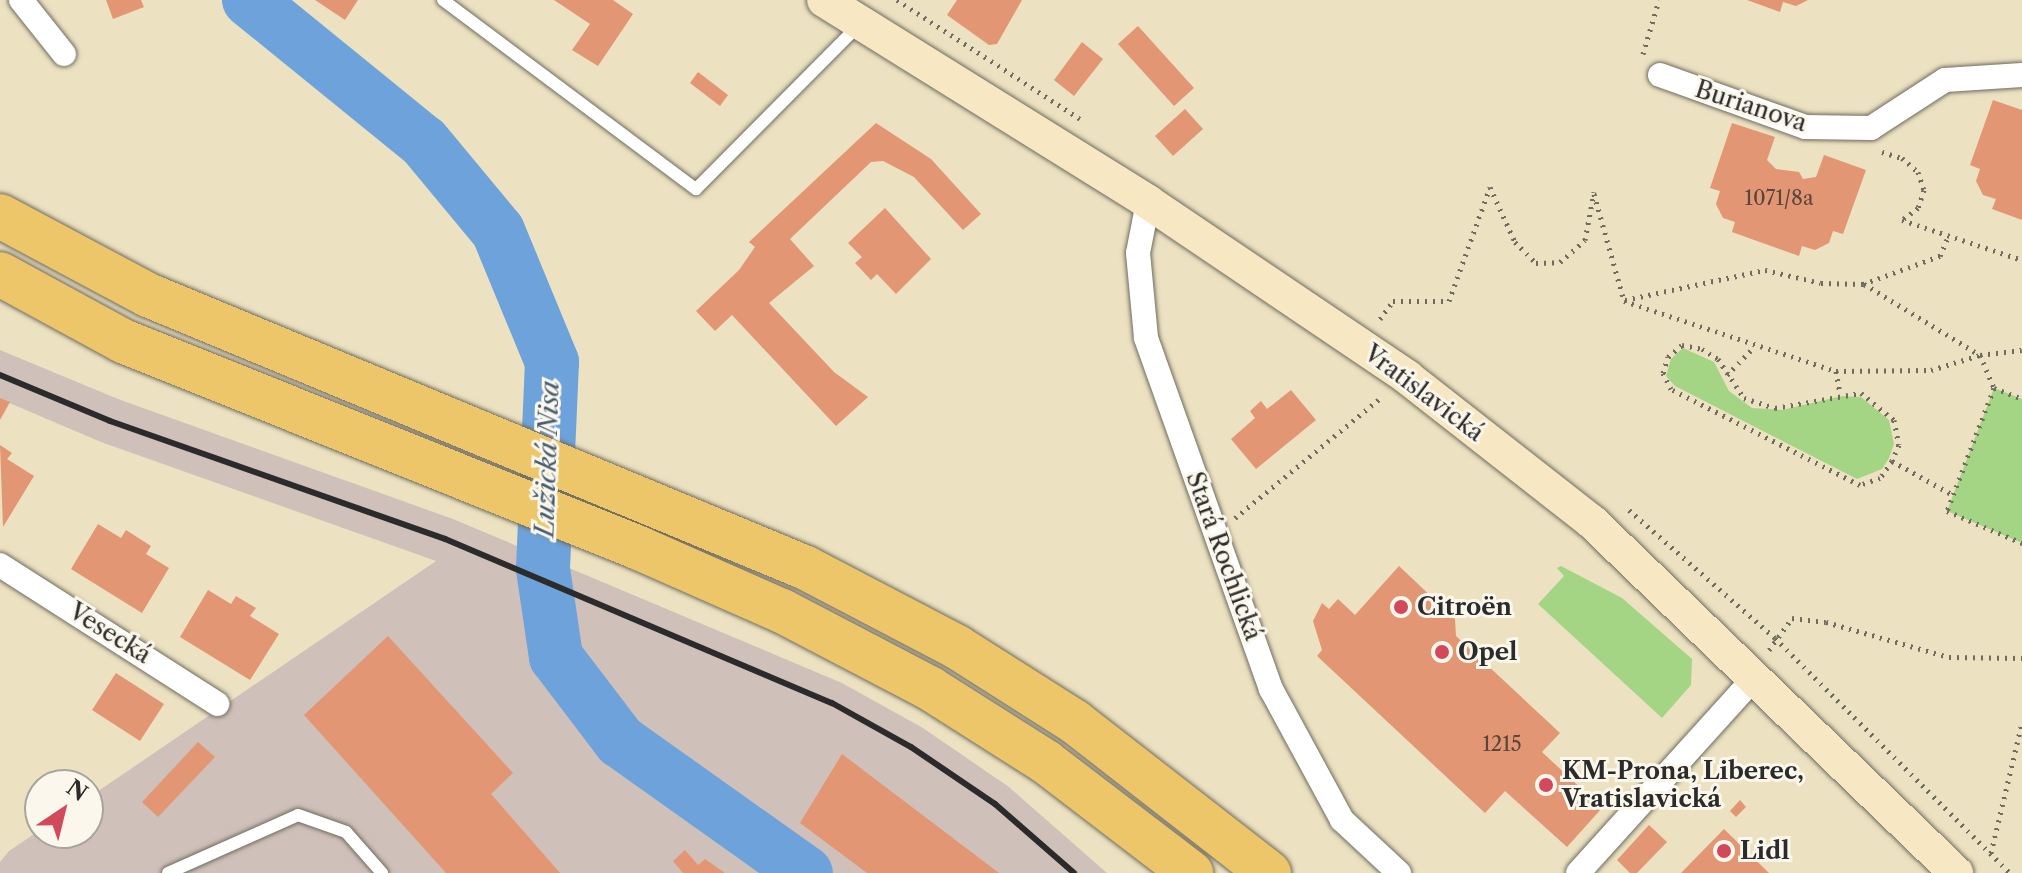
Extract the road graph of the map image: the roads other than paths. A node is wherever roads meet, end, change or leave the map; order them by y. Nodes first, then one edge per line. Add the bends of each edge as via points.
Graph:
1 (21, 0) edge
2 (443, 0) edge
3 (824, 0) edge
4 (861, 24) junction
5 (64, 54) dead end
6 (1660, 75) dead end
7 (2022, 75) edge
8 (1148, 202) junction
9 (15, 225) edge
10 (3, 276) edge
11 (0, 565) edge
12 (1756, 676) junction
13 (217, 704) dead end
14 (168, 873) edge
15 (382, 873) edge
16 (1191, 873) edge
17 (1269, 873) edge
18 (1399, 873) edge
19 (1578, 873) edge
20 (1956, 873) edge

1 - 5 street
2 - 4 lane via 696,189
3 - 4 street, Vratislavická
4 - 8 street, Vratislavická
6 - 7 street, Burianova via 1805,127 1871,128 1945,80
8 - 12 street, Vratislavická via 1407,377 1592,522
8 - 18 street, Stará Rochlická via 1138,253 1146,338 1271,689 1342,820
9 - 17 highway via 163,301 806,568 957,647 1075,722
10 - 16 highway via 123,341 639,548 782,611 931,689 1046,762
11 - 13 street, Vesecká
12 - 19 street
12 - 20 street, Vratislavická
14 - 15 lane via 298,815 346,832

